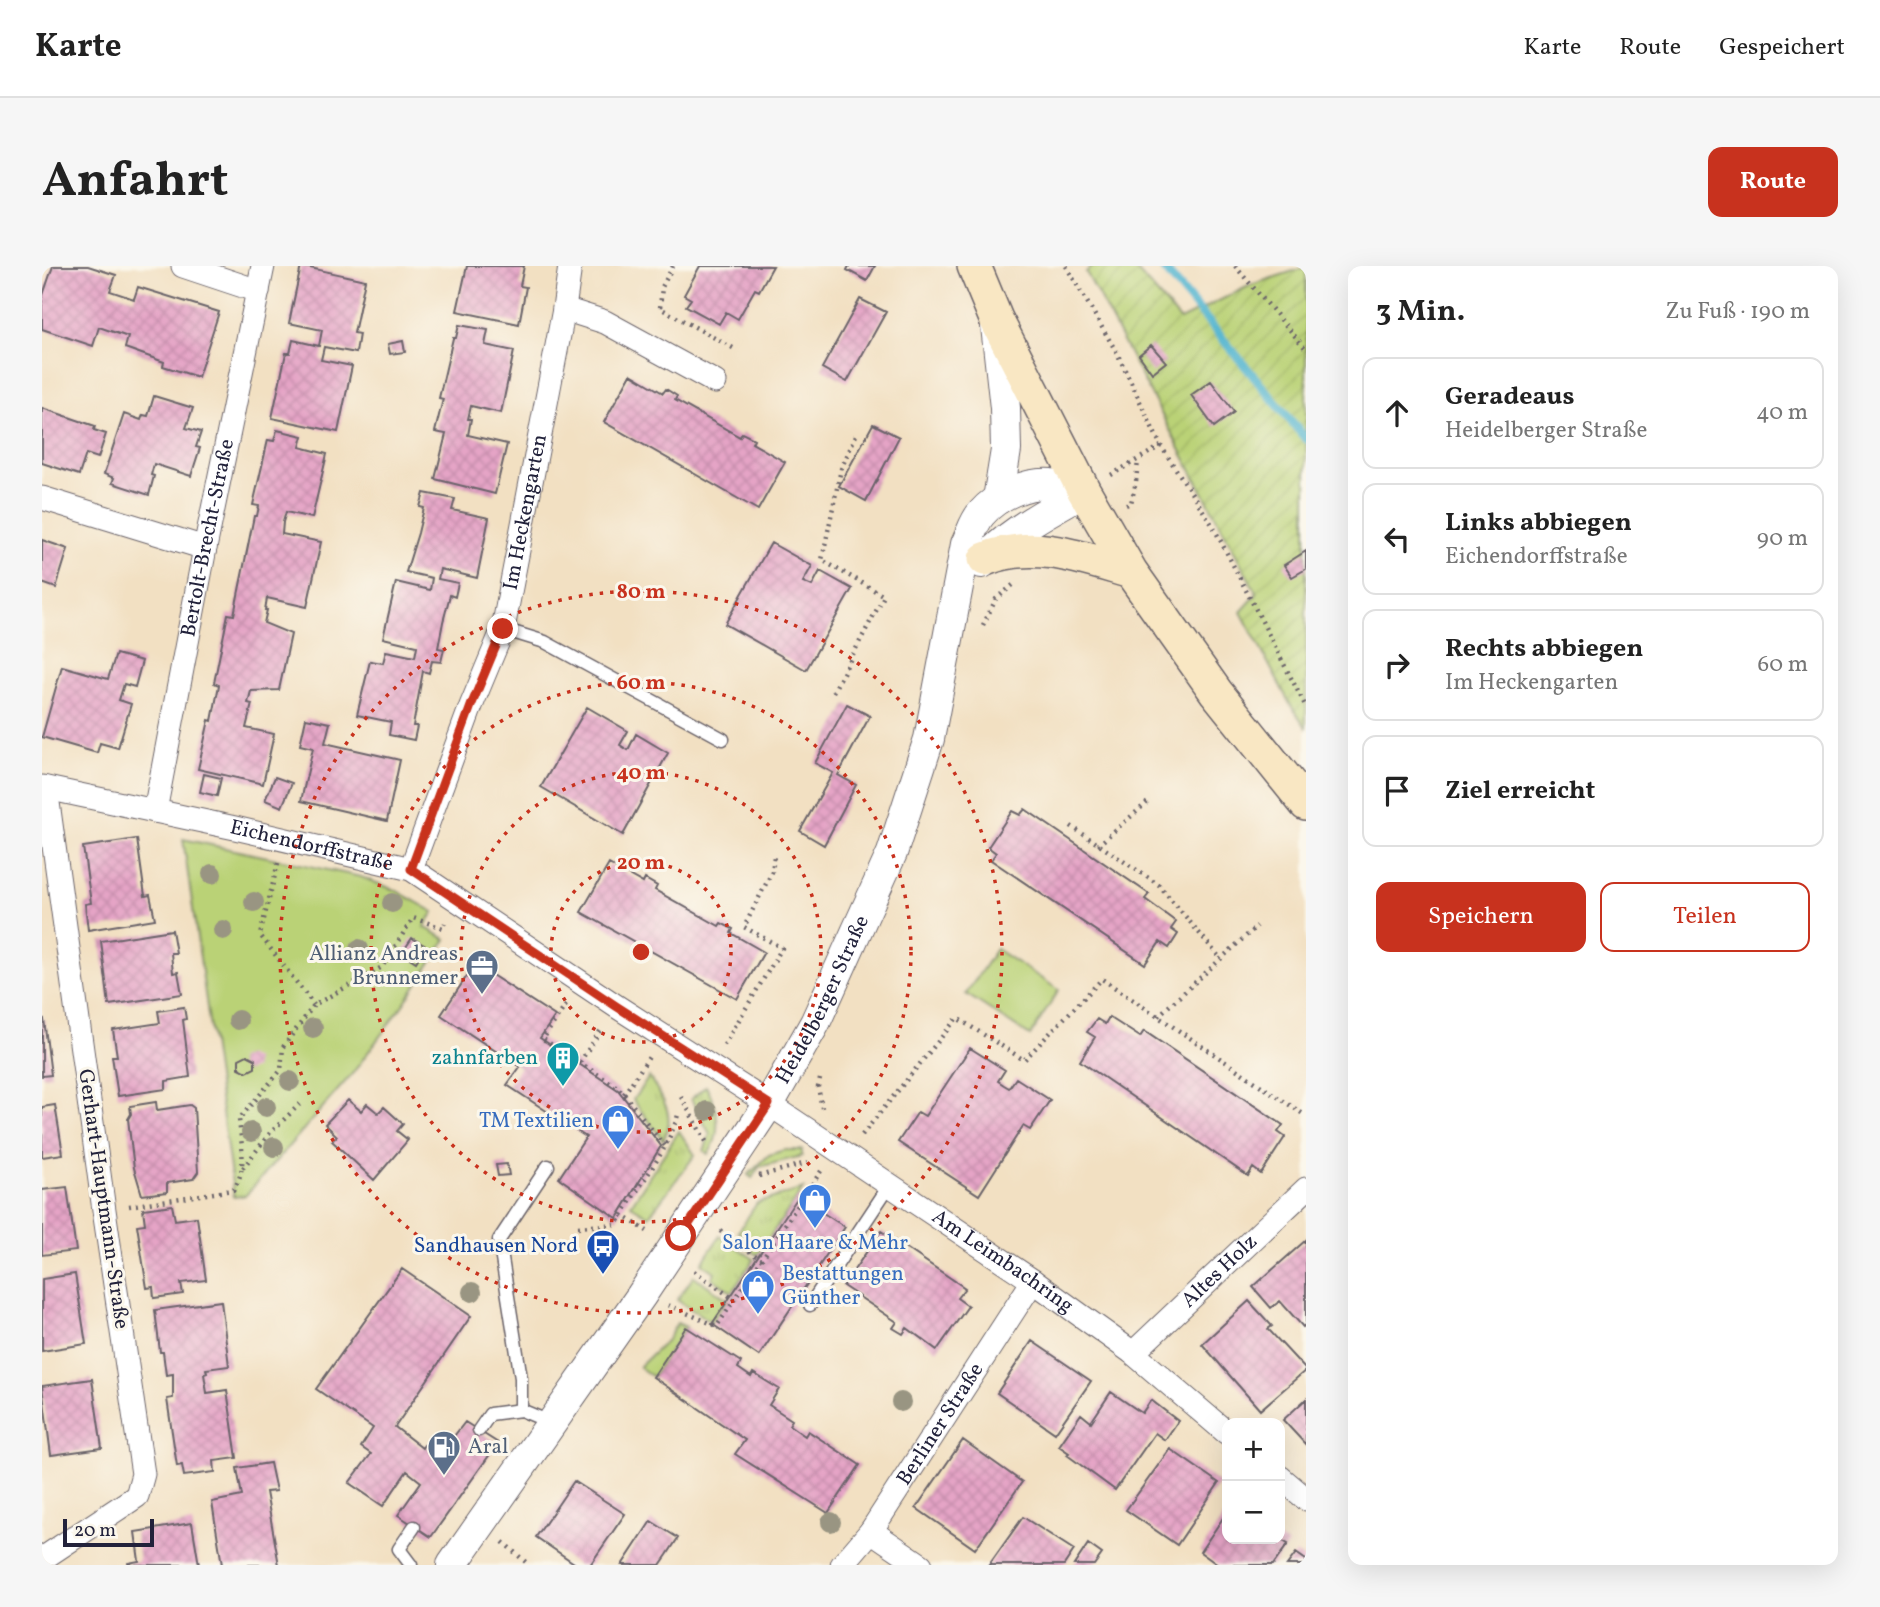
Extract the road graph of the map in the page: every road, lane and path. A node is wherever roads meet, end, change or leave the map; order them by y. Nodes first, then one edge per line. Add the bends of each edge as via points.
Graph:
1 (183, 266) edge
2 (263, 266) edge
3 (570, 266) edge
4 (673, 266) edge
5 (974, 266) edge
6 (1066, 266) edge
7 (1235, 266) edge
8 (258, 291) junction
9 (564, 309) junction
10 (996, 319) junction
11 (733, 348) dead end
12 (1306, 349) edge
13 (715, 382) dead end
14 (857, 433) dead end
15 (1161, 446) junction
16 (1138, 460) junction
17 (42, 498) edge
18 (998, 499) junction
19 (1092, 504) junction
20 (205, 548) junction
21 (985, 559) junction
22 (1131, 572) junction
23 (1020, 579) dead end
24 (955, 600) junction
25 (503, 629) junction
26 (981, 631) dead end
27 (833, 692) dead end
28 (1306, 707) edge
29 (723, 739) dead end
30 (44, 788) edge
31 (1149, 802) dead end
32 (1306, 804) edge
33 (155, 811) junction
34 (1071, 826) dead end
35 (1098, 845) junction
36 (280, 855) dead end
37 (775, 856) dead end
38 (411, 869) junction
39 (449, 917) dead end
40 (1257, 926) dead end
41 (1221, 959) junction
42 (571, 997) dead end
43 (314, 1004) junction
44 (1158, 1016) junction
45 (607, 1020) dead end
46 (653, 1051) dead end
47 (580, 1062) junction
48 (711, 1067) junction
49 (820, 1076) dead end
50 (624, 1094) junction
51 (681, 1097) dead end
52 (302, 1102) dead end
53 (769, 1104) junction
54 (823, 1109) dead end
55 (678, 1115) dead end
56 (1306, 1116) edge
57 (867, 1128) dead end
58 (708, 1145) dead end
59 (665, 1146) junction
60 (807, 1163) dead end
61 (548, 1166) dead end
62 (243, 1168) junction
63 (821, 1171) dead end
64 (759, 1176) dead end
65 (890, 1185) junction
66 (1306, 1189) edge
67 (104, 1210) junction
68 (622, 1215) junction
69 (578, 1227) dead end
70 (719, 1230) dead end
71 (647, 1231) dead end
72 (762, 1260) junction
73 (693, 1270) dead end
74 (1032, 1281) junction
75 (641, 1296) junction
76 (735, 1300) junction
77 (810, 1305) dead end
78 (1133, 1353) junction
79 (521, 1410) junction
80 (553, 1423) junction
81 (1222, 1429) edge
82 (479, 1430) dead end
83 (1285, 1481) edge
84 (1306, 1499) edge
85 (414, 1527) dead end
86 (872, 1531) junction
87 (42, 1559) edge
88 (411, 1565) edge
89 (452, 1565) edge
90 (842, 1565) edge
91 (921, 1565) edge

1 - 8 street
2 - 8 street, Bertolt-Brecht-Straße
3 - 9 street, Im Heckengarten
4 - 11 path via 662,287 660,308
5 - 10 main road
6 - 15 path via 1117,353
7 - 12 path
8 - 20 street, Bertolt-Brecht-Straße
9 - 13 street via 606,322
9 - 25 street, Im Heckengarten
10 - 18 street via 1006,450
10 - 19 main road
14 - 27 path via 841,469 822,560 884,596
15 - 16 path
15 - 28 path via 1213,526
16 - 19 path
16 - 19 path via 1131,503
17 - 20 street
18 - 19 street, Heidelberger Straße via 1026,486 1052,484
18 - 24 street, Heidelberger Straße via 983,511 966,544
19 - 21 street, Heidelberger Straße via 1019,529
19 - 22 main road
20 - 33 street, Bertolt-Brecht-Straße
21 - 22 main road via 1004,551 1036,549
21 - 24 street, Heidelberger Straße
22 - 32 main road via 1216,692
23 - 26 path via 996,599
24 - 53 street, Heidelberger Straße via 929,739 892,853 815,1023
25 - 29 lane via 545,642
25 - 38 street, Im Heckengarten
30 - 33 street, Eichendorffstraße
30 - 67 street, Gerhart-Hauptmann-Straße
31 - 35 path
33 - 38 street, Eichendorffstraße
34 - 35 path
35 - 41 path via 1159,885
36 - 43 path via 260,935
37 - 48 path via 772,872 744,927 782,948
38 - 48 street, Eichendorffstraße
39 - 43 path via 443,928 414,918 382,967
40 - 41 path
41 - 44 path
42 - 47 path via 543,1039
43 - 62 path via 283,1047 281,1070 239,1119
44 - 56 path
44 - 57 path via 1102,979 1024,1060 957,1018
45 - 47 path
46 - 50 path
47 - 50 path
48 - 53 street, Eichendorffstraße
49 - 54 path
50 - 59 path
51 - 58 path
52 - 62 path
53 - 65 street, Am Leimbachring
53 - 75 street, Heidelberger Straße
55 - 59 path
59 - 68 path
60 - 64 path
61 - 79 lane via 499,1240 521,1378
62 - 67 path via 233,1189
63 - 72 path
65 - 74 street, Am Leimbachring
65 - 77 lane
66 - 78 street, Altes Holz
67 - 87 street, Gerhart-Hauptmann-Straße via 143,1474 137,1496
68 - 69 path via 616,1224
68 - 71 path
70 - 72 path
72 - 76 path
73 - 76 path
74 - 78 street, Am Leimbachring
74 - 86 street, Berliner Straße
75 - 76 path via 717,1326
75 - 80 street, Heidelberger Straße
78 - 81 street, Am Leimbachring
79 - 80 lane
79 - 82 lane via 490,1414
80 - 89 street, Heidelberger Straße
83 - 84 street
85 - 88 lane via 399,1549
86 - 90 street, Berliner Straße
86 - 91 street

